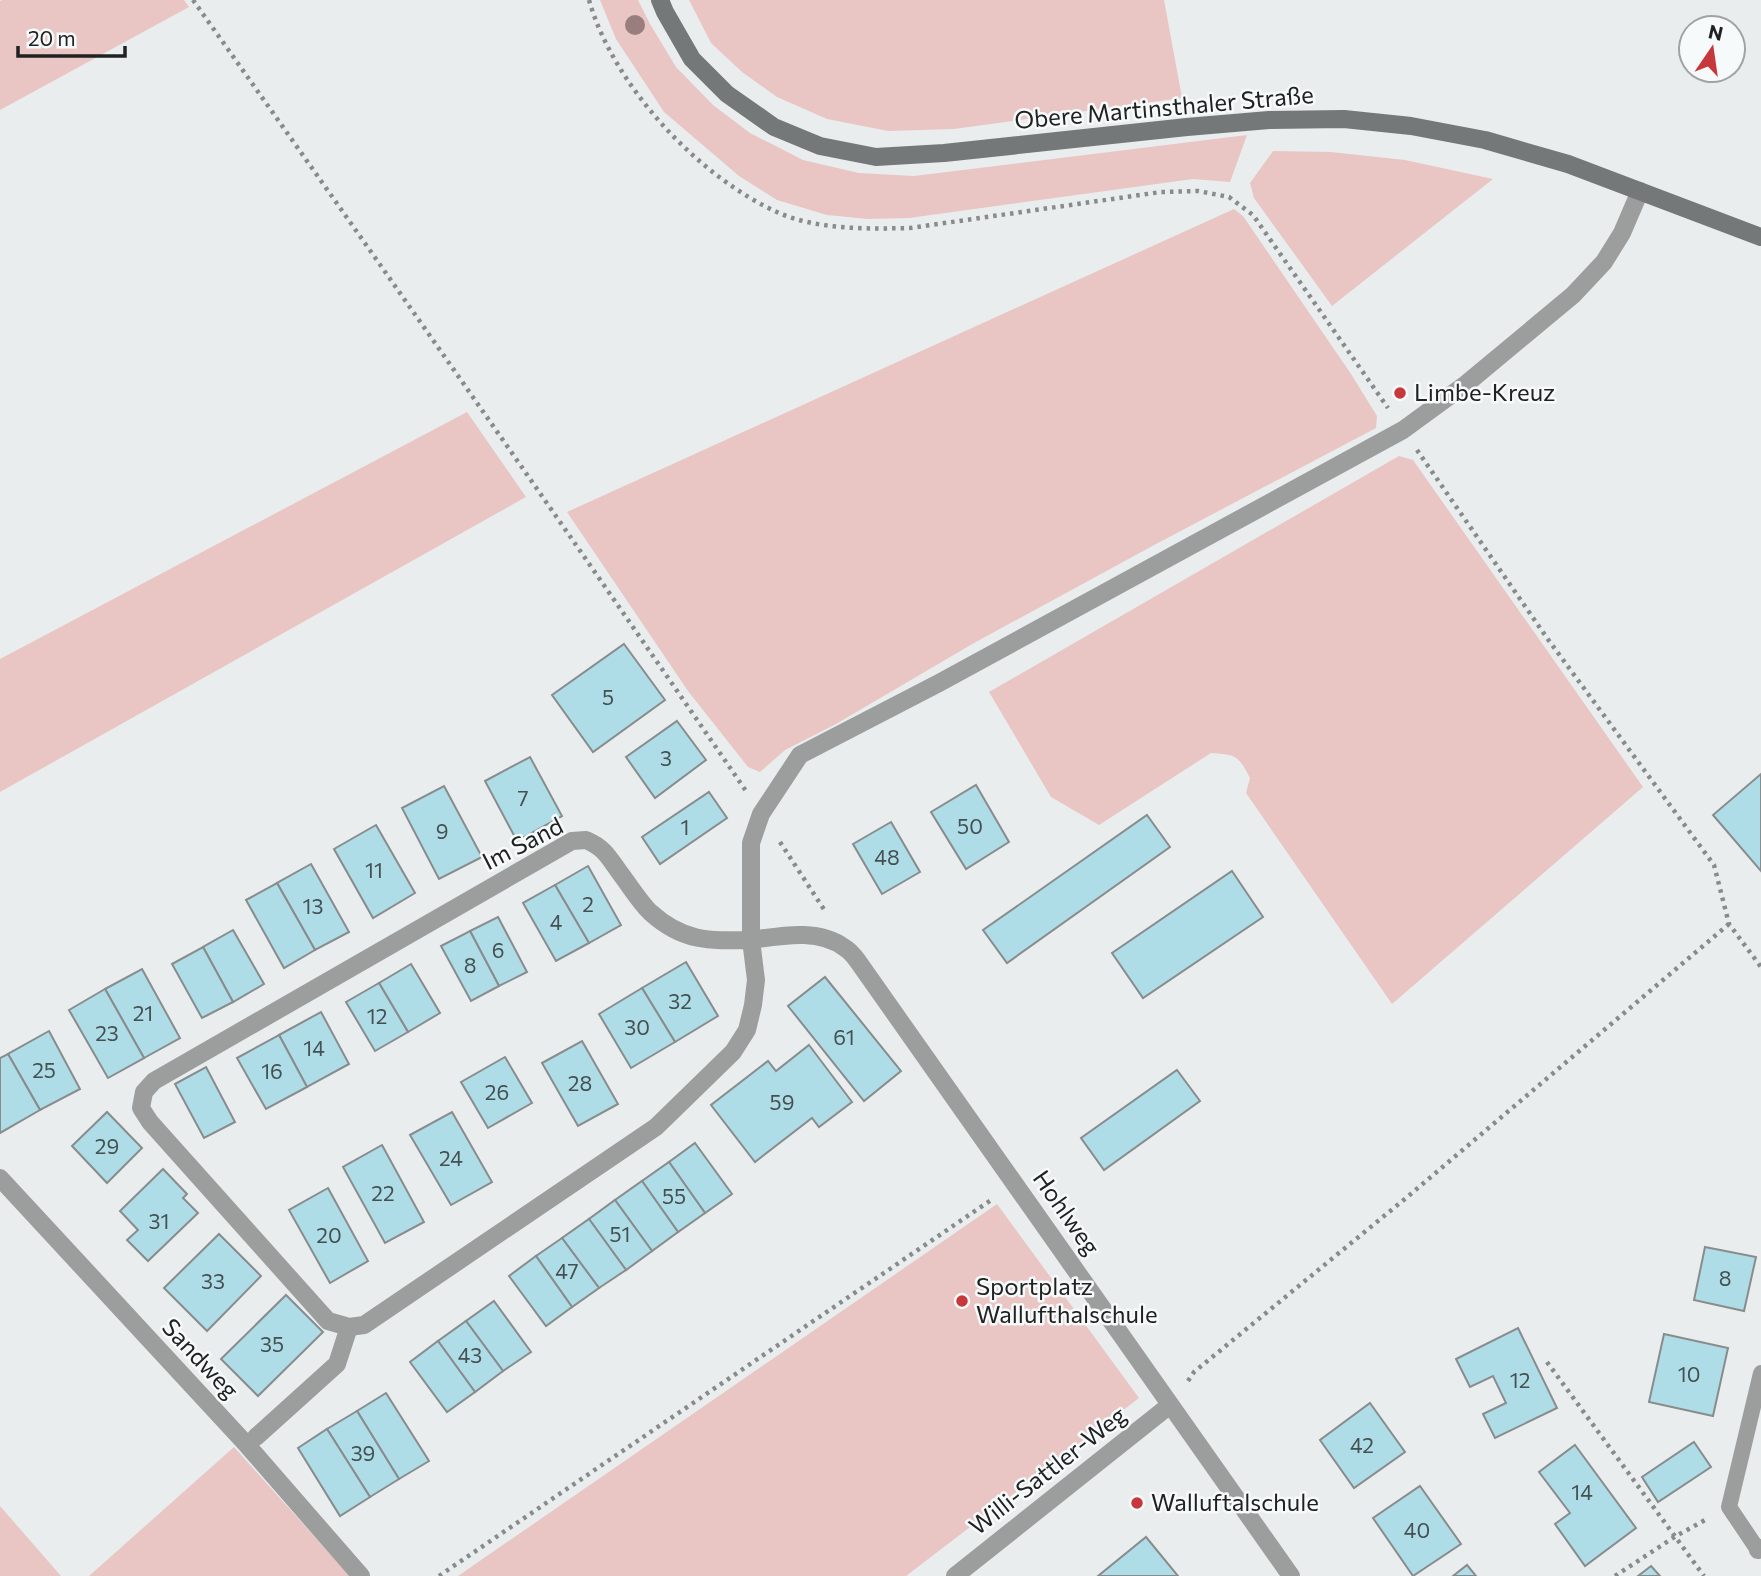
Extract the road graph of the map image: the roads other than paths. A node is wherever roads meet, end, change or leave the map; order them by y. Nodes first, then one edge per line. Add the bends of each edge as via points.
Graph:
1 (660, 0) edge
2 (1640, 191) junction
3 (1761, 237) edge
4 (751, 940) junction
5 (0, 1178) edge
6 (349, 1327) junction
7 (1761, 1373) edge
8 (1171, 1405) junction
9 (256, 1437) dead end
10 (1759, 1549) edge
11 (361, 1576) edge
12 (955, 1576) edge
13 (1291, 1576) edge

1 - 2 street, Obere Martinsthaler Straße via 692,59 727,94 774,127 820,146 876,157 1255,121 1344,119 1485,140
2 - 3 street, Obere Martinsthaler Straße
2 - 4 street via 1604,262 1573,295 1403,430 800,755 761,814 751,844
4 - 6 street via 756,980 747,1030 733,1052 656,1127 364,1325
4 - 6 street, Im Sand via 711,941 673,928 649,911 600,846 572,841 154,1081 144,1092 141,1108 150,1122 328,1321
4 - 8 street, Hohlweg via 788,935 830,939 858,960
5 - 11 street, Sandweg via 247,1445
6 - 9 street via 337,1364
7 - 10 lane via 1729,1507
8 - 12 street, Willi-Sattler-Weg
8 - 13 street, Hohlweg

